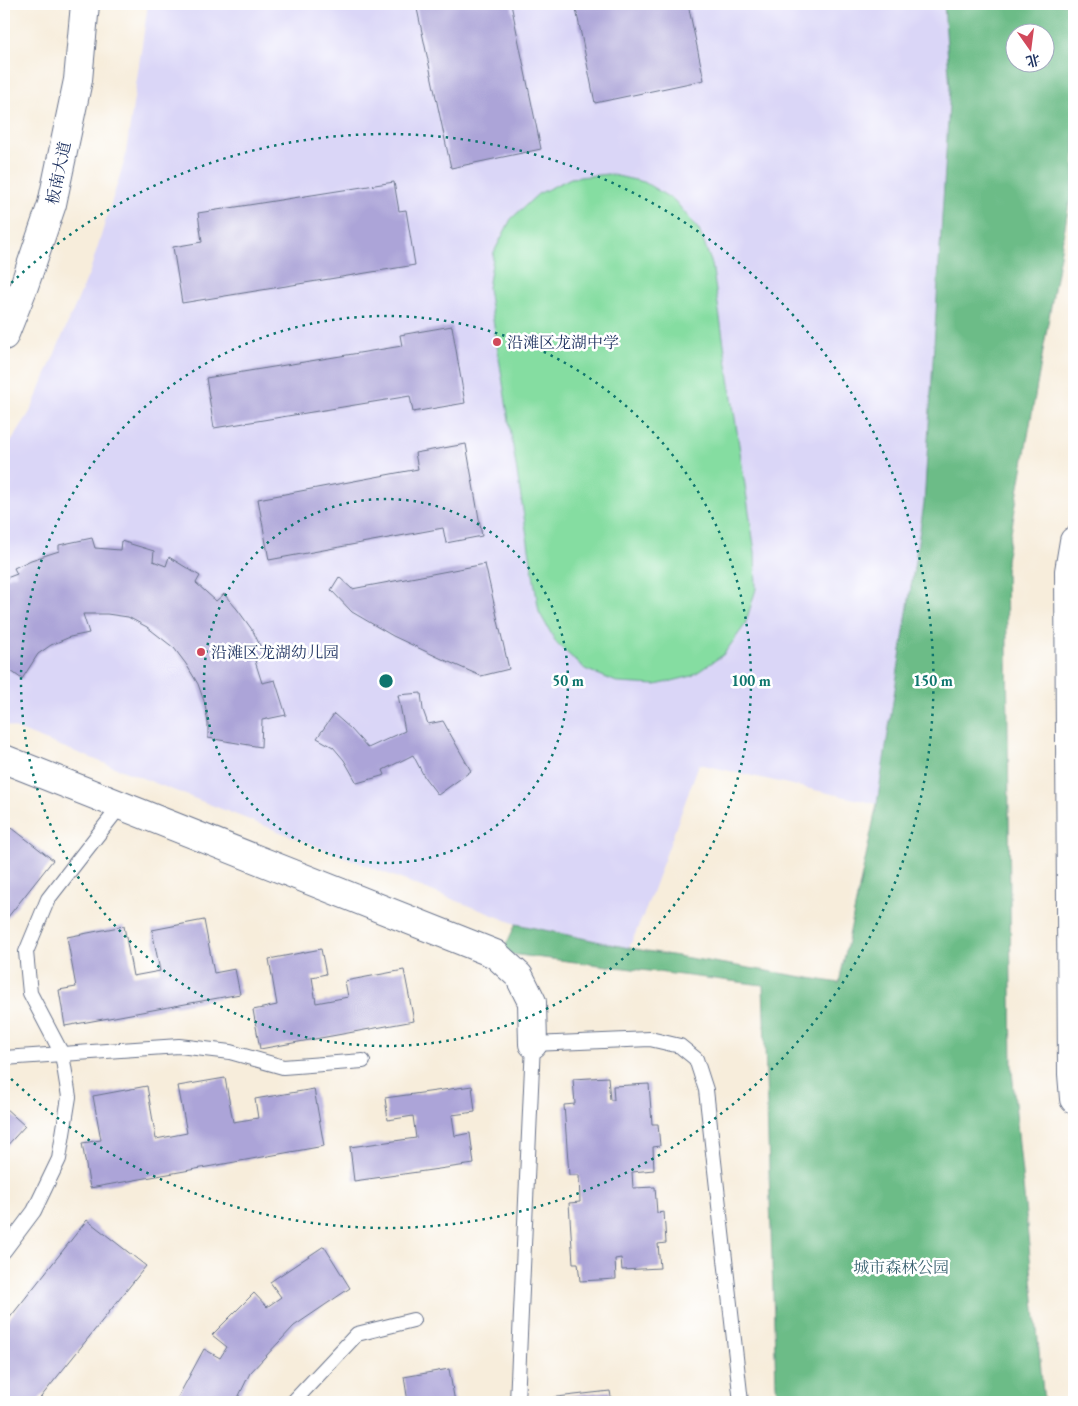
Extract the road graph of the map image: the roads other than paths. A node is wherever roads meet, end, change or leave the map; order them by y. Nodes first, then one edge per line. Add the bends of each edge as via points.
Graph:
1 (85, 4) edge
2 (4, 336) edge
3 (1074, 541) edge
4 (4, 759) edge
5 (121, 806) junction
6 (533, 1044) junction
7 (62, 1054) junction
8 (4, 1058) edge
9 (364, 1061) dead end
10 (1074, 1099) edge
11 (4, 1252) edge
12 (413, 1320) dead end
13 (293, 1402) edge
14 (517, 1402) edge
15 (741, 1402) edge

1 - 2 main road, 板南大道 via 78,80 52,204
3 - 10 main road via 1069,571
4 - 5 main road
5 - 6 main road via 495,954 519,976 532,1002
5 - 7 lane via 48,898 26,952 30,993
6 - 14 lane
6 - 15 lane via 650,1039 680,1046 696,1059 706,1090
7 - 8 lane
7 - 9 lane via 179,1046 230,1052 283,1067
7 - 11 lane via 69,1097 59,1159 34,1211
12 - 13 lane via 357,1334

